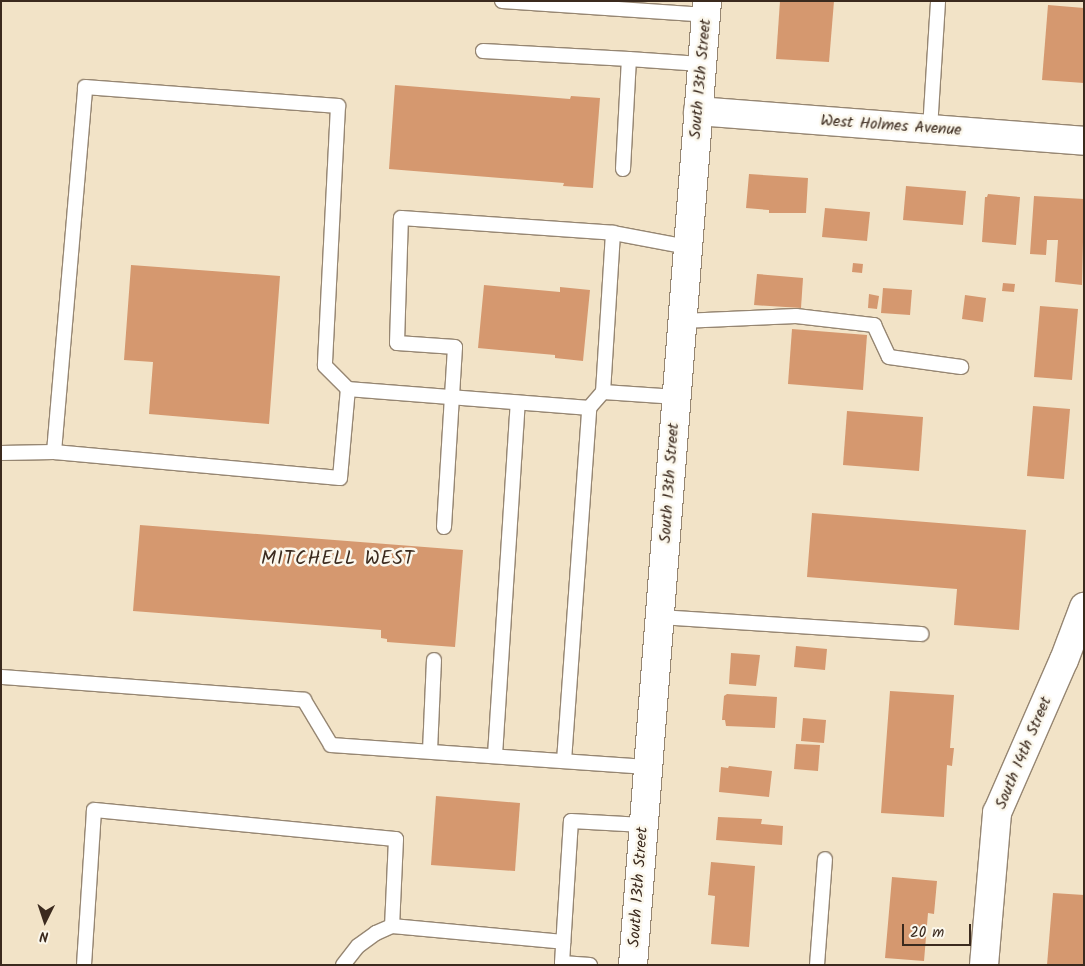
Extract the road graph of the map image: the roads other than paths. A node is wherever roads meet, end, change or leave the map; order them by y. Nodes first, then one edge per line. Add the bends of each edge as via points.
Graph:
1 (502, 1) edge
2 (938, 1) edge
3 (623, 6) edge
4 (707, 8) edge
5 (483, 51) dead end
6 (629, 59) junction
7 (702, 64) junction
8 (698, 111) junction
9 (930, 129) junction
10 (1084, 142) edge
11 (623, 169) dead end
12 (613, 233) junction
13 (687, 247) junction
14 (682, 321) junction
15 (961, 367) dead end
16 (348, 389) junction
17 (603, 392) junction
18 (452, 397) junction
19 (676, 397) junction
20 (518, 403) junction
21 (588, 408) junction
22 (54, 452) junction
23 (1, 454) edge
24 (444, 527) dead end
25 (1084, 607) edge
26 (659, 617) junction
27 (921, 634) dead end
28 (434, 660) dead end
29 (1074, 661) edge
30 (1, 677) edge
31 (430, 751) junction
32 (495, 755) junction
33 (564, 761) junction
34 (647, 767) junction
35 (643, 824) junction
36 (825, 859) dead end
37 (392, 926) junction
38 (563, 942) junction
39 (84, 965) edge
40 (343, 965) edge
41 (590, 965) edge
42 (633, 965) edge
43 (817, 965) edge
44 (984, 965) edge

1 - 3 lane
2 - 9 lane
3 - 4 lane
4 - 7 street, South 13th Street
5 - 6 lane
6 - 7 lane
6 - 11 lane
7 - 8 street, South 13th Street
8 - 9 street, West Holmes Avenue
8 - 13 street, South 13th Street
9 - 10 street, West Holmes Avenue
12 - 13 lane
12 - 17 lane
12 - 18 lane via 401,218 397,343 455,347
13 - 14 street, South 13th Street
14 - 15 lane via 796,316 874,325 889,357
14 - 19 street, South 13th Street
16 - 18 lane
16 - 22 lane via 340,478
16 - 22 lane via 324,366 338,106 85,87
17 - 19 lane
17 - 21 lane
18 - 20 lane
18 - 24 lane
19 - 26 street, South 13th Street
20 - 21 lane
20 - 32 lane
21 - 33 lane
22 - 23 lane
25 - 29 street, South 14th Street
26 - 27 lane
26 - 34 street, South 13th Street
28 - 31 lane
29 - 44 street, South 14th Street via 997,813
30 - 31 lane via 304,700 331,745
31 - 32 lane
32 - 33 lane
33 - 34 lane
34 - 35 street, South 13th Street
35 - 38 lane via 571,821
35 - 42 street, South 13th Street
36 - 43 lane
37 - 38 lane
37 - 39 lane via 396,838 94,810
37 - 40 lane via 358,946
38 - 41 lane via 562,963

